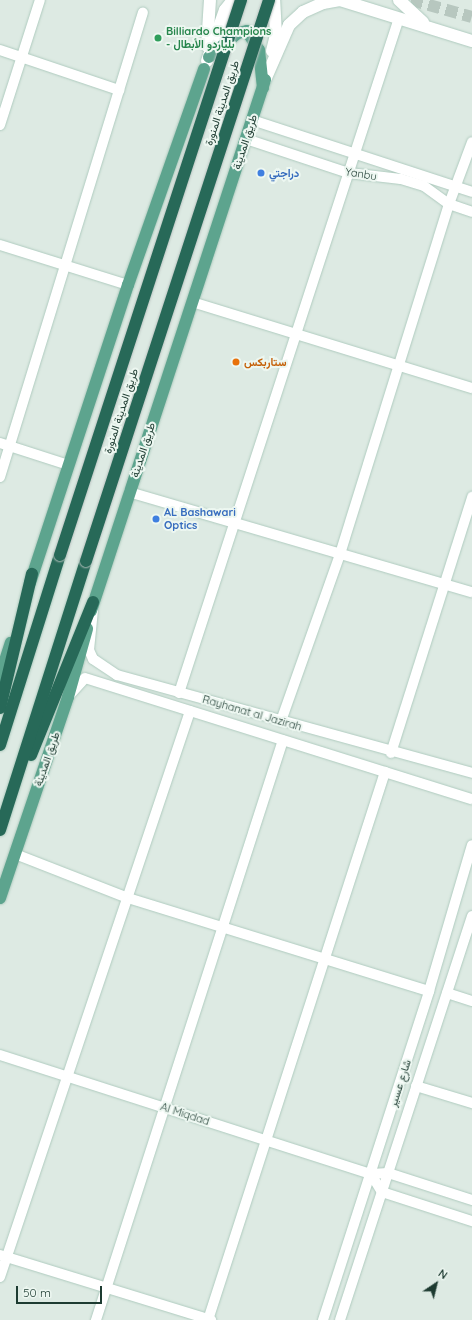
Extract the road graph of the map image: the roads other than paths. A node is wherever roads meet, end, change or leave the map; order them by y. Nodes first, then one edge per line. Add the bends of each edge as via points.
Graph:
1 (40, 0) edge
2 (210, 0) edge
3 (233, 0) edge
4 (241, 0) edge
5 (269, 0) edge
6 (274, 0) edge
7 (351, 0) edge
8 (399, 0) edge
9 (143, 13) dead end
10 (399, 18) junction
11 (472, 40) edge
12 (0, 50) edge
13 (22, 57) junction
14 (208, 57) junction
15 (204, 70) junction
16 (264, 84) junction
17 (119, 90) junction
18 (252, 120) junction
19 (0, 125) edge
20 (246, 140) junction
21 (472, 142) edge
22 (354, 154) junction
23 (349, 174) junction
24 (456, 186) junction
25 (472, 192) edge
26 (449, 204) junction
27 (472, 212) edge
28 (0, 244) edge
29 (63, 264) junction
30 (128, 285) junction
31 (192, 302) junction
32 (293, 333) junction
33 (399, 365) junction
34 (472, 388) edge
35 (0, 443) edge
36 (10, 446) junction
37 (68, 465) junction
38 (0, 477) edge
39 (129, 492) junction
40 (472, 497) edge
41 (235, 523) junction
42 (340, 554) junction
43 (32, 574) junction
44 (446, 584) junction
45 (472, 592) edge
46 (93, 602) junction
47 (0, 676) edge
48 (179, 693) junction
49 (68, 697) junction
50 (0, 708) edge
51 (190, 711) junction
52 (280, 721) junction
53 (283, 740) junction
54 (0, 745) edge
55 (391, 753) junction
56 (385, 772) junction
57 (472, 773) edge
58 (472, 799) edge
59 (0, 831) edge
60 (472, 845) edge
61 (15, 854) junction
62 (0, 898) edge
63 (128, 898) junction
64 (472, 916) edge
65 (223, 927) junction
66 (325, 958) junction
67 (429, 991) junction
68 (447, 993) junction
69 (472, 1001) edge
70 (0, 1055) edge
71 (67, 1077) junction
72 (416, 1086) junction
73 (472, 1103) edge
74 (164, 1108) junction
75 (266, 1140) junction
76 (388, 1173) junction
77 (371, 1174) junction
78 (382, 1192) junction
79 (472, 1200) edge
80 (472, 1221) edge
81 (3, 1256) edge
82 (0, 1277) edge
83 (106, 1288) junction
84 (96, 1320) edge
85 (209, 1320) edge
86 (324, 1320) edge
87 (340, 1320) edge

1 - 13 street
2 - 15 main road
3 - 14 main road via 225,10
4 - 54 highway, طريق المدينة المنورة, bridge
5 - 59 highway, طريق المدينة المنورة, bridge
6 - 16 main road, طريق المدينة via 276,35
7 - 10 main road
8 - 11 main road via 421,21
9 - 17 street
10 - 11 main road
10 - 16 main road via 340,0 323,3 303,12 289,26
10 - 22 street
12 - 13 street
13 - 17 street
13 - 19 street
14 - 15 main road
14 - 16 main road via 238,33 247,31 259,50
15 - 30 main road
16 - 18 main road, طريق المدينة
17 - 29 street
18 - 20 main road, طريق المدينة
18 - 22 street, Yanbu
20 - 23 street, Yanbu
20 - 31 main road, طريق المدينة
21 - 24 street
22 - 23 street
22 - 24 street, Yanbu
23 - 26 street, Yanbu via 400,179 424,186
23 - 32 street
24 - 25 street, Yanbu
24 - 26 street
26 - 27 street, Yanbu
26 - 33 street
28 - 29 street
29 - 30 street
29 - 36 street
30 - 37 main road
31 - 32 street
31 - 39 main road, طريق المدينة
32 - 33 street
32 - 41 street
33 - 34 street
33 - 42 street
35 - 36 street
36 - 37 street
36 - 38 street
37 - 43 main road
39 - 41 street
39 - 46 main road, طريق المدينة
40 - 44 street
41 - 42 street
41 - 48 street
42 - 44 street
42 - 52 street
43 - 47 main road
43 - 50 highway
44 - 45 street
44 - 55 street
46 - 48 street, Rayhanat al Jazirah via 88,650 92,659 117,674
46 - 49 main road, طريق المدينة
46 - 59 highway
48 - 52 street, Rayhanat al Jazirah
49 - 51 street, Rayhanat al Jazirah via 85,678
49 - 61 main road, طريق المدينة
51 - 53 street, Rayhanat al Jazirah
51 - 63 street
52 - 55 street, Rayhanat al Jazirah
53 - 56 street, Rayhanat al Jazirah
53 - 65 street
55 - 57 street, Rayhanat al Jazirah
56 - 58 street, Rayhanat al Jazirah
56 - 66 street
60 - 67 street, شارع عسير
61 - 62 main road, طريق المدينة
61 - 63 street
63 - 65 street
63 - 71 street
64 - 68 street, شارع عسير
65 - 66 street
65 - 74 street
66 - 67 street
66 - 75 street
67 - 77 street, شارع عسير
68 - 69 street
68 - 72 street, شارع عسير
70 - 71 street, Al Miqdad
71 - 74 street, Al Miqdad
71 - 81 street
72 - 73 street
72 - 76 street, شارع عسير
74 - 75 street, Al Miqdad
74 - 83 street
75 - 77 street, Al Miqdad
75 - 85 street
76 - 77 street, Al Miqdad
76 - 78 street, شارع عسير
76 - 79 street, Al Miqdad
77 - 78 street
77 - 86 street, شارع عسير
78 - 80 street
78 - 87 street, شارع عسير
81 - 82 street
81 - 83 street
83 - 84 street
83 - 85 street

